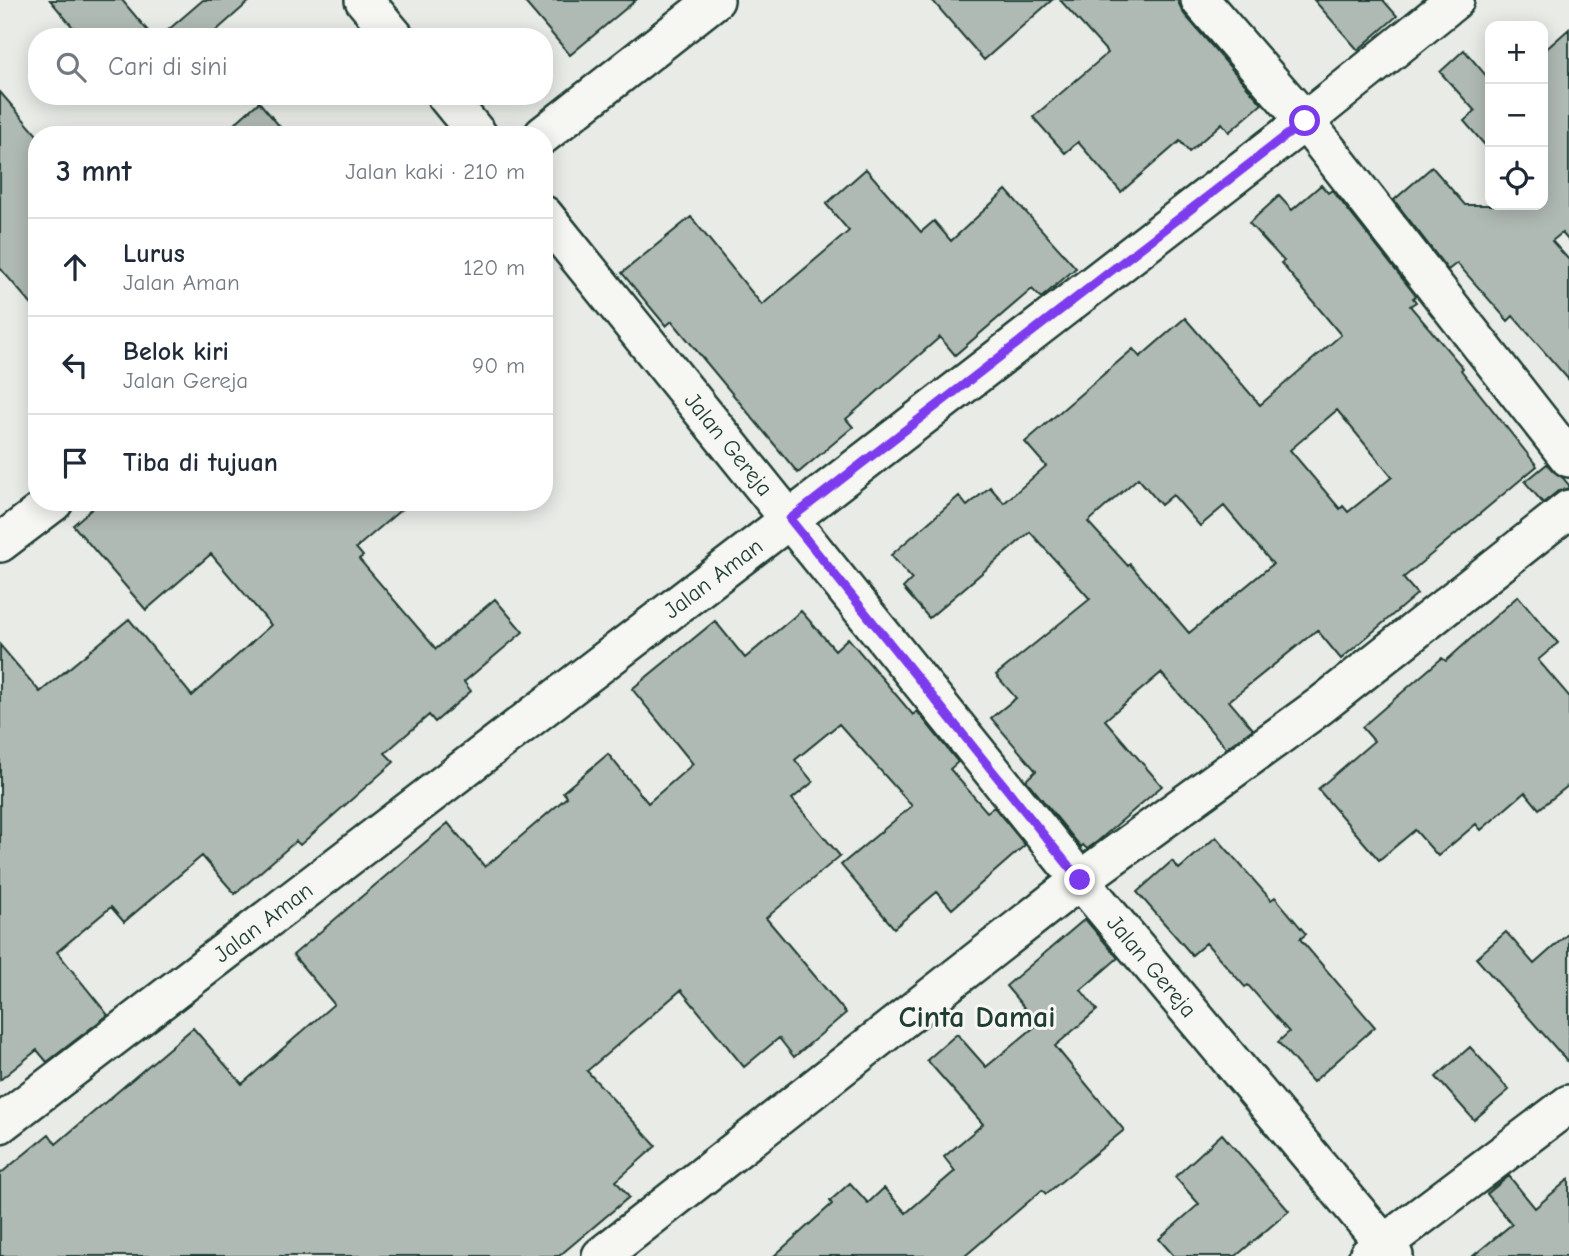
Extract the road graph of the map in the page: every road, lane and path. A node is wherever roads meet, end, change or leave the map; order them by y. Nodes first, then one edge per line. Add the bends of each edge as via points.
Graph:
1 (364, 0) edge
2 (715, 0) edge
3 (1200, 0) edge
4 (1455, 0) edge
5 (387, 28) edge
6 (453, 105) edge
7 (1305, 121) junction
8 (471, 126) edge
9 (553, 127) edge
10 (553, 226) edge
11 (1569, 458) edge
12 (1569, 509) edge
13 (42, 511) edge
14 (790, 519) junction
15 (0, 543) edge
16 (1080, 880) junction
17 (1569, 1104) edge
18 (0, 1124) edge
19 (1382, 1252) edge
20 (601, 1256) edge

1 - 5 street
2 - 9 street
3 - 7 street
4 - 7 street, Jalan Aman
6 - 8 street
7 - 11 street
7 - 14 street, Jalan Aman
10 - 14 street, Jalan Gereja
12 - 16 street via 1320,706
13 - 15 street
14 - 16 street, Jalan Gereja
14 - 18 street, Jalan Aman
16 - 19 street, Jalan Gereja
16 - 20 street
17 - 19 street

